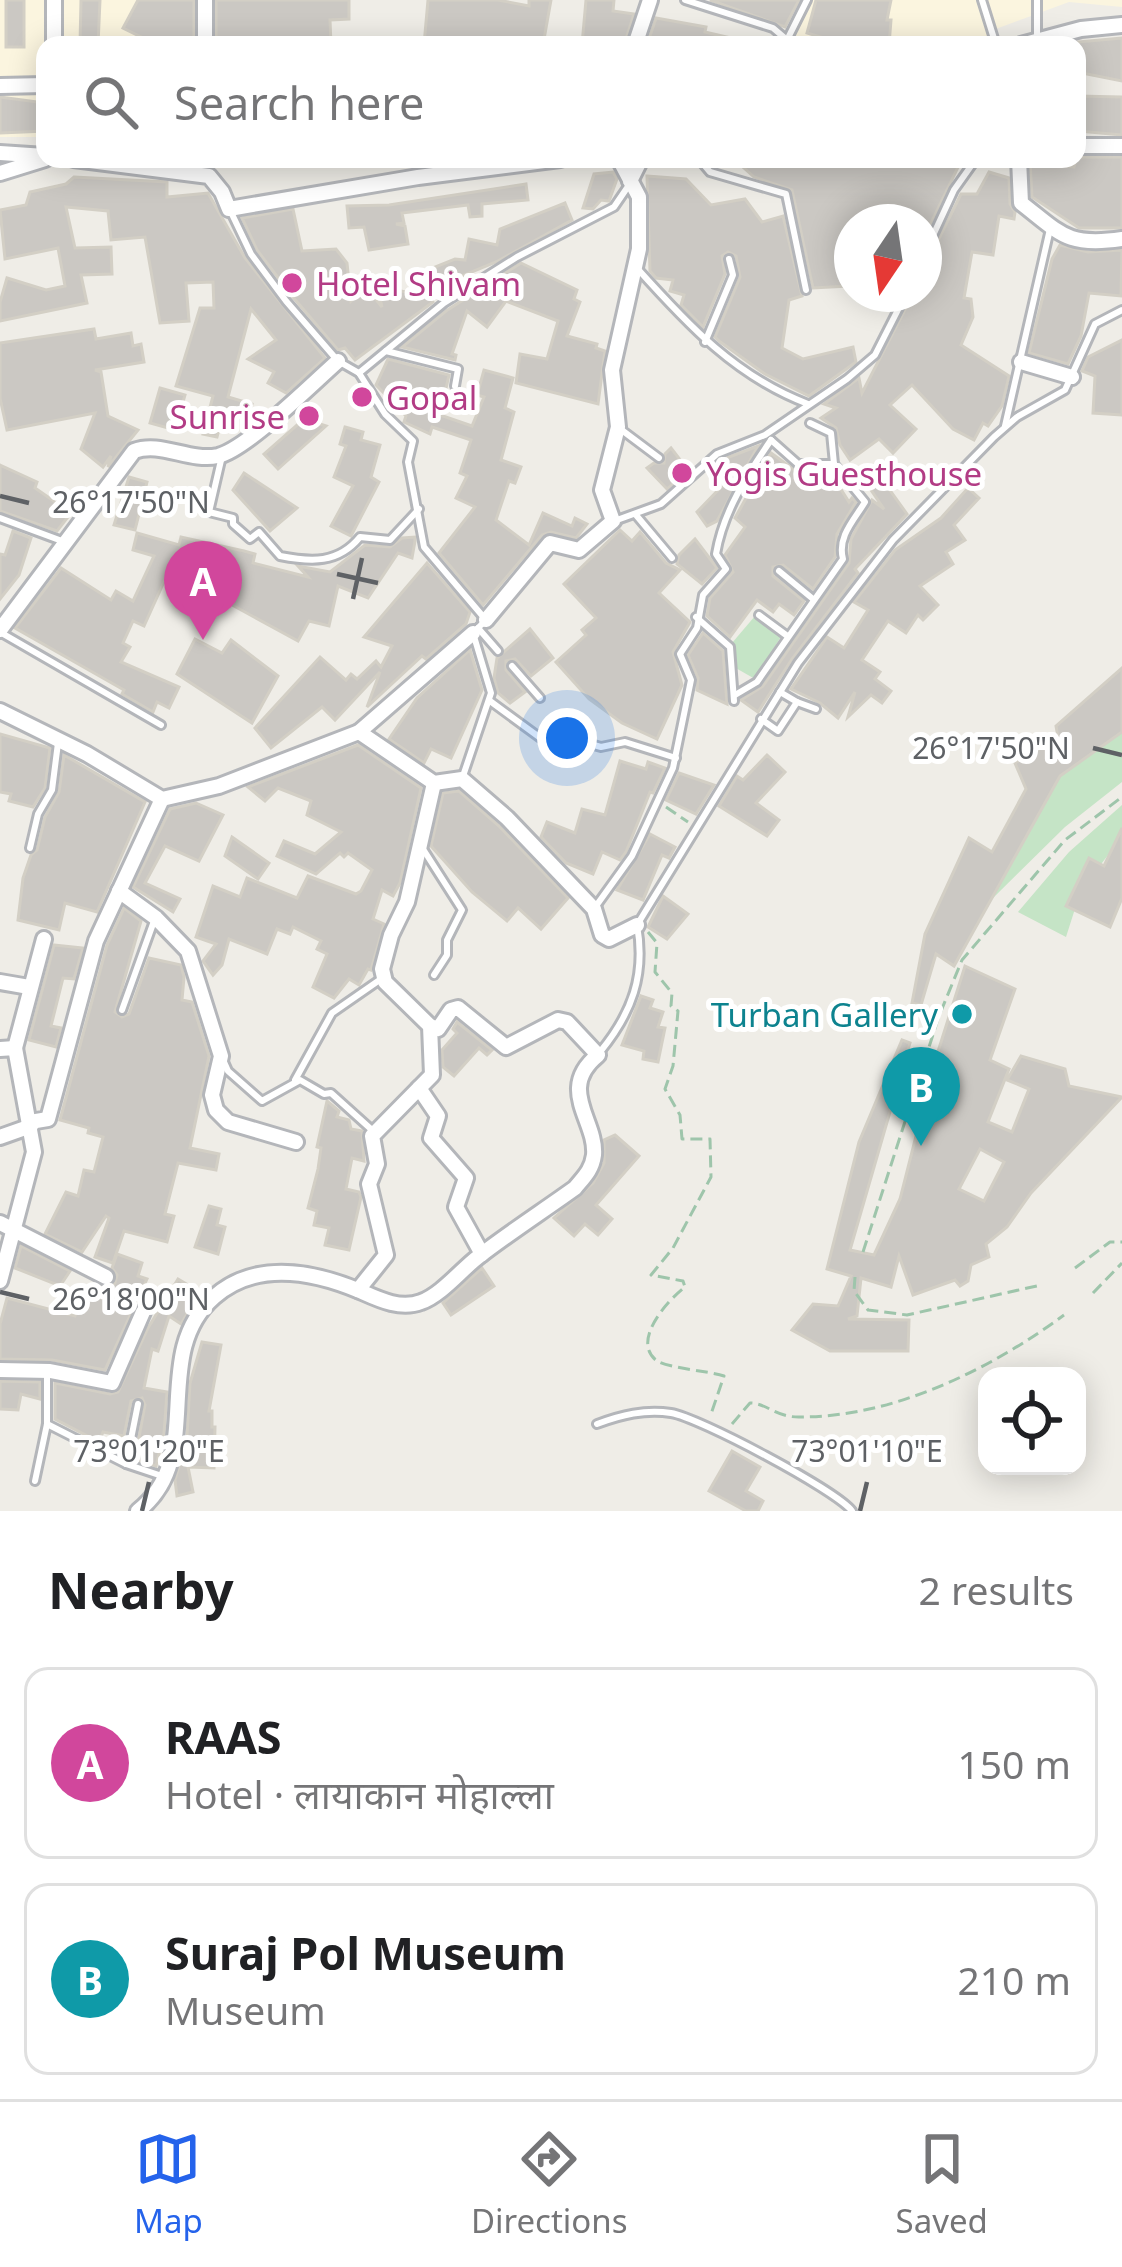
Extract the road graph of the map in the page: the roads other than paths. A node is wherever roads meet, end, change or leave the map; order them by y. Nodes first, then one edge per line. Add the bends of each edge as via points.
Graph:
1 (54, 0) edge
2 (205, 0) edge
3 (650, 0) edge
4 (685, 0) edge
5 (807, 0) edge
6 (982, 0) edge
7 (1036, 0) edge
8 (1122, 25) edge
9 (54, 36) edge
10 (205, 36) edge
11 (638, 36) edge
12 (782, 36) edge
13 (793, 36) edge
14 (993, 36) edge
15 (1030, 36) edge
16 (1053, 36) edge
17 (0, 86) edge
18 (36, 86) edge
19 (1086, 146) edge
20 (1122, 146) edge
21 (0, 153) edge
22 (36, 156) edge
23 (36, 160) edge
24 (145, 168) edge
25 (485, 168) edge
26 (624, 168) edge
27 (636, 168) edge
28 (707, 168) edge
29 (970, 168) edge
30 (1020, 168) edge
31 (0, 173) edge
32 (630, 181) junction
33 (229, 209) junction
34 (942, 216) edge
35 (1050, 229) junction
36 (1122, 239) edge
37 (729, 259) dead end
38 (636, 267) junction
39 (806, 290) dead end
40 (1122, 310) edge
41 (897, 312) edge
42 (705, 342) junction
43 (386, 351) junction
44 (338, 361) junction
45 (1021, 362) junction
46 (359, 373) junction
47 (1072, 377) junction
48 (455, 386) dead end
49 (808, 404) junction
50 (810, 423) dead end
51 (618, 427) junction
52 (1004, 429) junction
53 (768, 438) junction
54 (222, 455) junction
55 (659, 458) dead end
56 (834, 464) junction
57 (418, 509) junction
58 (636, 515) junction
59 (0, 518) edge
60 (613, 521) junction
61 (65, 542) junction
62 (672, 558) dead end
63 (779, 571) dead end
64 (813, 599) junction
65 (759, 615) dead end
66 (696, 617) junction
67 (479, 627) junction
68 (0, 631) edge
69 (786, 635) junction
70 (499, 651) dead end
71 (512, 666) dead end
72 (780, 692) junction
73 (540, 698) dead end
74 (489, 700) junction
75 (797, 702) junction
76 (816, 709) dead end
77 (0, 711) edge
78 (761, 719) junction
79 (161, 725) dead end
80 (359, 732) junction
81 (58, 739) junction
82 (676, 758) junction
83 (462, 779) junction
84 (434, 783) junction
85 (162, 799) junction
86 (421, 846) junction
87 (30, 848) dead end
88 (119, 891) junction
89 (594, 909) junction
90 (155, 917) junction
91 (637, 925) junction
92 (44, 939) dead end
93 (434, 975) dead end
94 (384, 977) junction
95 (0, 982) edge
96 (29, 987) junction
97 (122, 1010) dead end
98 (430, 1026) junction
99 (8, 1048) edge
100 (598, 1055) junction
101 (221, 1056) junction
102 (294, 1080) junction
103 (419, 1088) junction
104 (31, 1124) junction
105 (375, 1132) junction
106 (0, 1137) edge
107 (296, 1142) dead end
108 (6, 1225) edge
109 (482, 1254) junction
110 (106, 1277) dead end
111 (0, 1281) edge
112 (358, 1290) junction
113 (143, 1312) dead end
114 (0, 1370) edge
115 (47, 1372) junction
116 (138, 1404) dead end
117 (47, 1424) junction
118 (597, 1424) dead end
119 (126, 1465) junction
120 (166, 1477) junction
121 (35, 1481) dead end
122 (138, 1511) edge
123 (852, 1511) edge

1 - 9 street
2 - 10 street
3 - 11 street
4 - 12 lane
5 - 13 lane
6 - 14 lane
7 - 15 lane
8 - 16 street
17 - 18 street
19 - 20 street
21 - 22 street
23 - 31 street
24 - 33 street via 208,176
25 - 33 street
26 - 32 street
27 - 32 street
28 - 39 lane via 786,194
29 - 34 lane
30 - 35 street via 1022,203
32 - 38 street via 639,196
32 - 43 lane via 614,207 517,257
33 - 44 lane via 263,270
35 - 36 street via 1077,240
35 - 45 lane
37 - 42 lane via 734,275
38 - 42 lane
38 - 51 street via 612,370
40 - 47 lane via 1095,324
41 - 49 lane via 875,355
42 - 49 lane via 776,392
43 - 46 lane
43 - 48 lane via 458,369
44 - 46 lane
44 - 54 street
45 - 47 street
45 - 52 lane
46 - 57 lane via 413,441 408,462
47 - 52 lane via 1059,395
49 - 53 lane
50 - 56 lane via 831,433
51 - 55 lane
51 - 60 street via 602,490
52 - 72 lane via 893,541
53 - 56 lane via 798,464
53 - 58 lane via 717,454 662,504
53 - 66 lane via 720,531 716,554 726,569
54 - 57 lane via 209,512 233,518 250,539 259,532 280,556 319,562 360,537 390,540
54 - 61 street via 134,451
56 - 64 lane via 866,502 839,547 843,559
57 - 67 lane via 424,547
58 - 60 lane
58 - 62 lane
59 - 61 lane
60 - 67 street via 579,550 550,543
61 - 68 street
63 - 64 lane
64 - 69 lane
65 - 69 lane
66 - 69 lane via 730,647 735,698 757,682
66 - 82 lane via 680,654 691,680
67 - 70 lane
67 - 74 lane
67 - 80 street
68 - 79 lane
71 - 73 lane
72 - 75 lane
72 - 78 lane
74 - 82 lane via 550,746 625,742
74 - 83 lane
75 - 76 lane
75 - 78 lane via 778,731
77 - 81 street
78 - 91 lane
80 - 84 street
80 - 85 street via 219,786
81 - 85 street
81 - 87 lane via 52,790
82 - 89 lane via 632,856
83 - 84 street
83 - 89 street
84 - 86 street
85 - 88 street
86 - 93 lane via 462,910
86 - 94 street
88 - 90 street
88 - 104 street via 96,941 48,1120
89 - 91 street via 609,939
90 - 97 lane
90 - 101 street via 188,951
91 - 100 lane via 636,990
92 - 96 street
94 - 98 street
94 - 102 lane via 332,1013
95 - 96 street
96 - 99 street
98 - 100 street via 438,1029 458,1008 506,1048 563,1020
98 - 103 street via 432,1075
99 - 104 street
100 - 109 street via 582,1075 580,1109 594,1144 589,1172
101 - 102 lane via 262,1102
101 - 107 street via 215,1110 228,1122
102 - 105 lane via 331,1093
103 - 105 street
103 - 109 street via 438,1116 431,1138 466,1178 456,1208
104 - 106 street
104 - 108 street via 34,1152
105 - 112 street via 369,1184 386,1256
108 - 110 street
108 - 111 street
109 - 112 street via 422,1302 382,1302
112 - 120 street via 271,1270 212,1298 183,1339
113 - 115 street via 112,1383
114 - 115 street
115 - 117 lane
116 - 119 lane
117 - 119 lane
117 - 121 lane
118 - 123 lane via 682,1415 827,1489
119 - 120 lane
120 - 122 street

